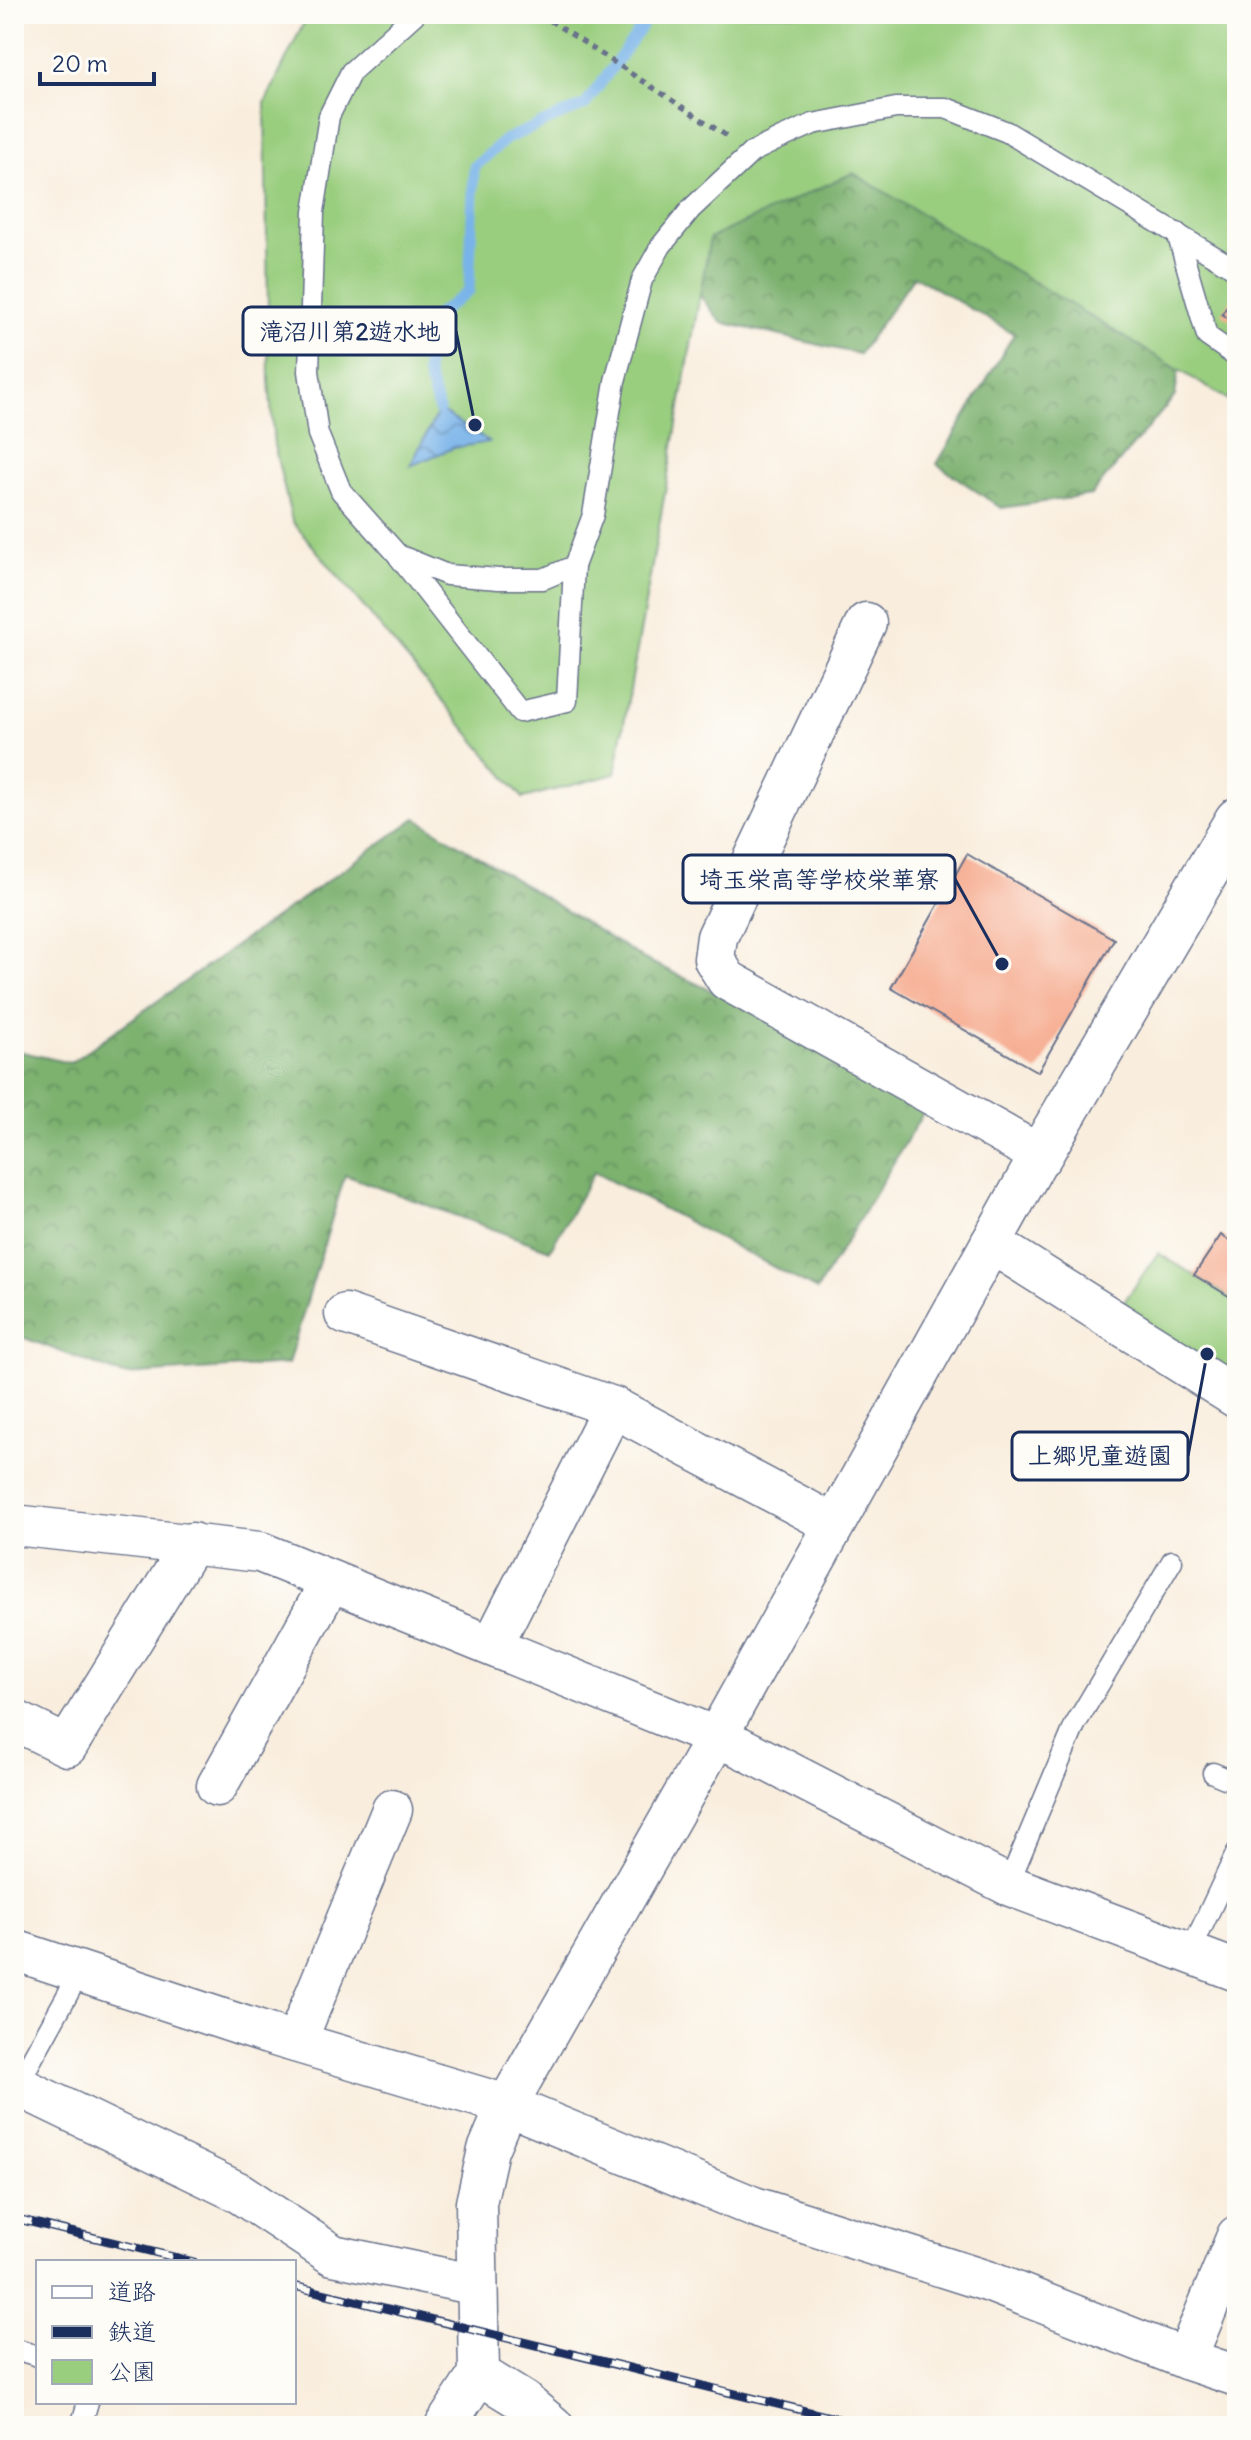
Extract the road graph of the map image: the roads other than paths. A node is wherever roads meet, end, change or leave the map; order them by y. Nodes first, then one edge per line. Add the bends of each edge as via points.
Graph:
1 (415, 14) edge
2 (1177, 233) junction
3 (1237, 270) edge
4 (1237, 357) edge
5 (398, 555) junction
6 (574, 566) junction
7 (866, 623) dead end
8 (1237, 820) edge
9 (1040, 1155) junction
10 (991, 1243) junction
11 (345, 1314) dead end
12 (1237, 1398) edge
13 (613, 1407) junction
14 (833, 1524) junction
15 (19, 1535) edge
16 (192, 1543) junction
17 (1172, 1561) dead end
18 (331, 1581) junction
19 (493, 1644) junction
20 (14, 1720) edge
21 (716, 1738) junction
22 (1213, 1773) dead end
23 (1237, 1783) edge
24 (217, 1786) dead end
25 (392, 1810) dead end
26 (1237, 1852) edge
27 (1008, 1885) junction
28 (14, 1950) edge
29 (1189, 1955) junction
30 (1237, 1971) edge
31 (80, 1972) junction
32 (296, 2042) junction
33 (15, 2086) edge
34 (507, 2105) junction
35 (1237, 2236) edge
36 (477, 2285) junction
37 (14, 2349) edge
38 (36, 2355) edge
39 (1186, 2359) junction
40 (479, 2374) junction
41 (1237, 2376) edge
42 (87, 2404) edge
43 (81, 2426) edge
44 (445, 2426) edge
45 (553, 2426) edge

1 - 5 lane via 351,72 329,116 314,212 309,355 318,434 341,491
2 - 3 lane
2 - 4 lane via 1207,336
2 - 6 lane via 1007,132 946,108 896,108 813,124 752,152 691,209 642,280 615,381 593,515
5 - 6 lane via 447,575 499,579 543,579
5 - 6 lane via 520,712 567,701
7 - 9 street via 717,937 714,959 727,980
8 - 9 street
9 - 10 street
10 - 12 street
10 - 14 street
11 - 13 street
13 - 14 street
13 - 19 street
14 - 21 street
15 - 16 street
16 - 18 street via 260,1552
16 - 20 street via 67,1746
17 - 27 lane via 1075,1725
18 - 19 street
18 - 24 street
19 - 21 street
21 - 27 street
21 - 34 street
22 - 23 lane
25 - 32 street
26 - 29 lane
27 - 29 street
28 - 31 street
29 - 30 street
31 - 32 street
31 - 33 lane
32 - 34 street
33 - 36 street via 238,2192 333,2255
34 - 36 street via 488,2150 476,2203
34 - 39 street via 754,2207 990,2282
35 - 39 street
36 - 40 street
37 - 38 lane
39 - 41 street
40 - 44 street
40 - 45 street
42 - 43 lane

